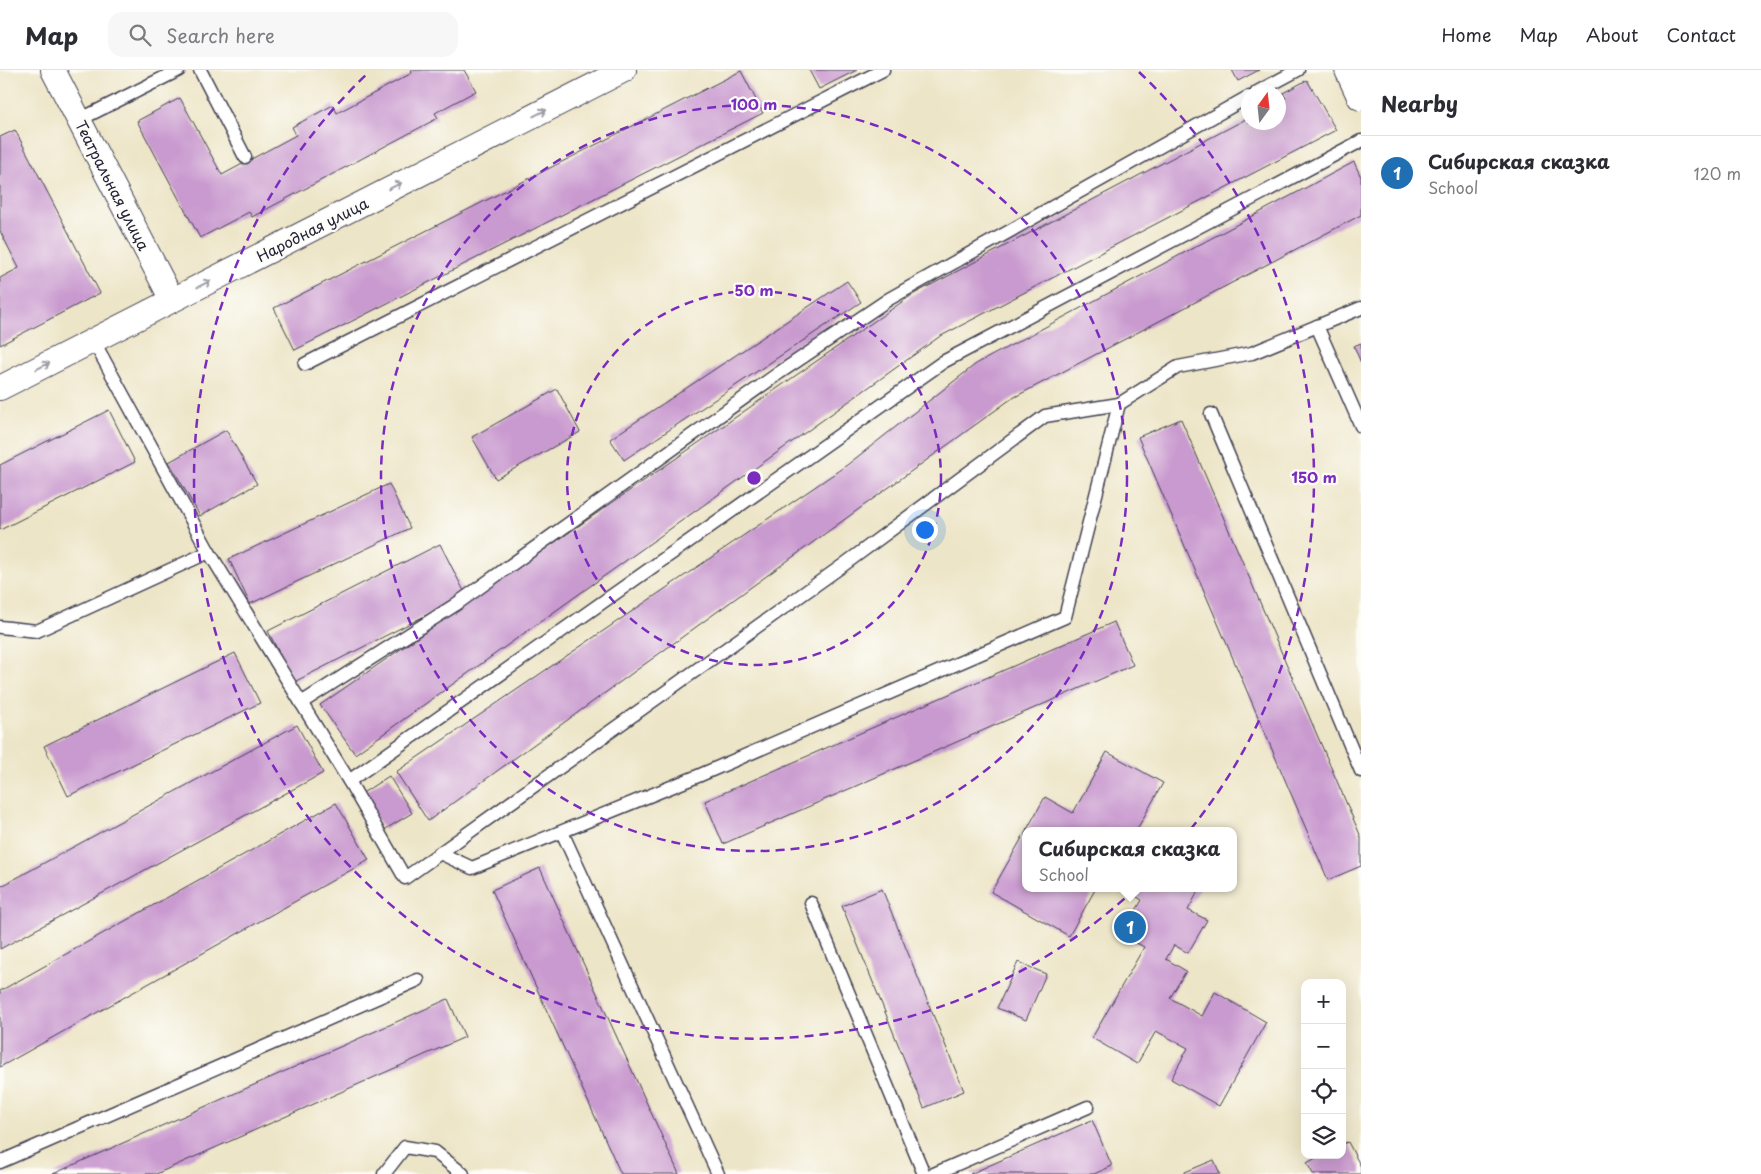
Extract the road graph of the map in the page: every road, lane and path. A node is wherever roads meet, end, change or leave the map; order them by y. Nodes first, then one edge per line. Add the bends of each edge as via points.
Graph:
1 (53, 70) edge
2 (179, 70) edge
3 (200, 70) edge
4 (624, 70) edge
5 (883, 70) edge
6 (1298, 70) edge
7 (1349, 70) edge
8 (1270, 85) edge
9 (1361, 96) edge
10 (1241, 101) edge
11 (79, 120) junction
12 (1361, 142) edge
13 (245, 157) dead end
14 (172, 300) junction
15 (1361, 308) edge
16 (1317, 326) junction
17 (94, 340) junction
18 (305, 364) dead end
19 (0, 388) edge
20 (1119, 404) junction
21 (1211, 414) dead end
22 (1361, 426) edge
23 (209, 552) junction
24 (0, 627) edge
25 (301, 703) junction
26 (1361, 772) edge
27 (349, 781) junction
28 (562, 832) junction
29 (440, 853) junction
30 (811, 903) dead end
31 (418, 980) dead end
32 (1088, 1106) dead end
33 (0, 1162) edge
34 (384, 1174) edge
35 (463, 1174) edge
36 (718, 1174) edge
37 (924, 1174) edge
38 (934, 1174) edge

1 - 11 street, Театральная улица
2 - 11 lane
3 - 13 lane
14 -> 4 street, Народная улица
5 - 18 lane
6 - 8 lane
7 - 9 main road
10 - 25 lane via 889,299 779,373 455,605
11 - 14 street, Театральная улица
12 - 27 lane via 943,362
14 - 17 street, Народная улица
15 - 16 lane
16 - 20 lane via 1252,353 1178,367
16 - 22 lane
19 -> 17 street, Народная улица
17 - 23 lane
20 - 28 lane via 1065,617
20 - 29 lane via 1045,416 842,566
21 - 26 lane
23 - 24 lane via 37,631
23 - 25 lane
25 - 27 lane
27 - 29 lane via 404,878
28 - 29 lane via 472,868
28 - 36 lane
30 - 37 lane
31 - 33 lane
32 - 38 lane
34 - 35 lane via 405,1147 436,1152

